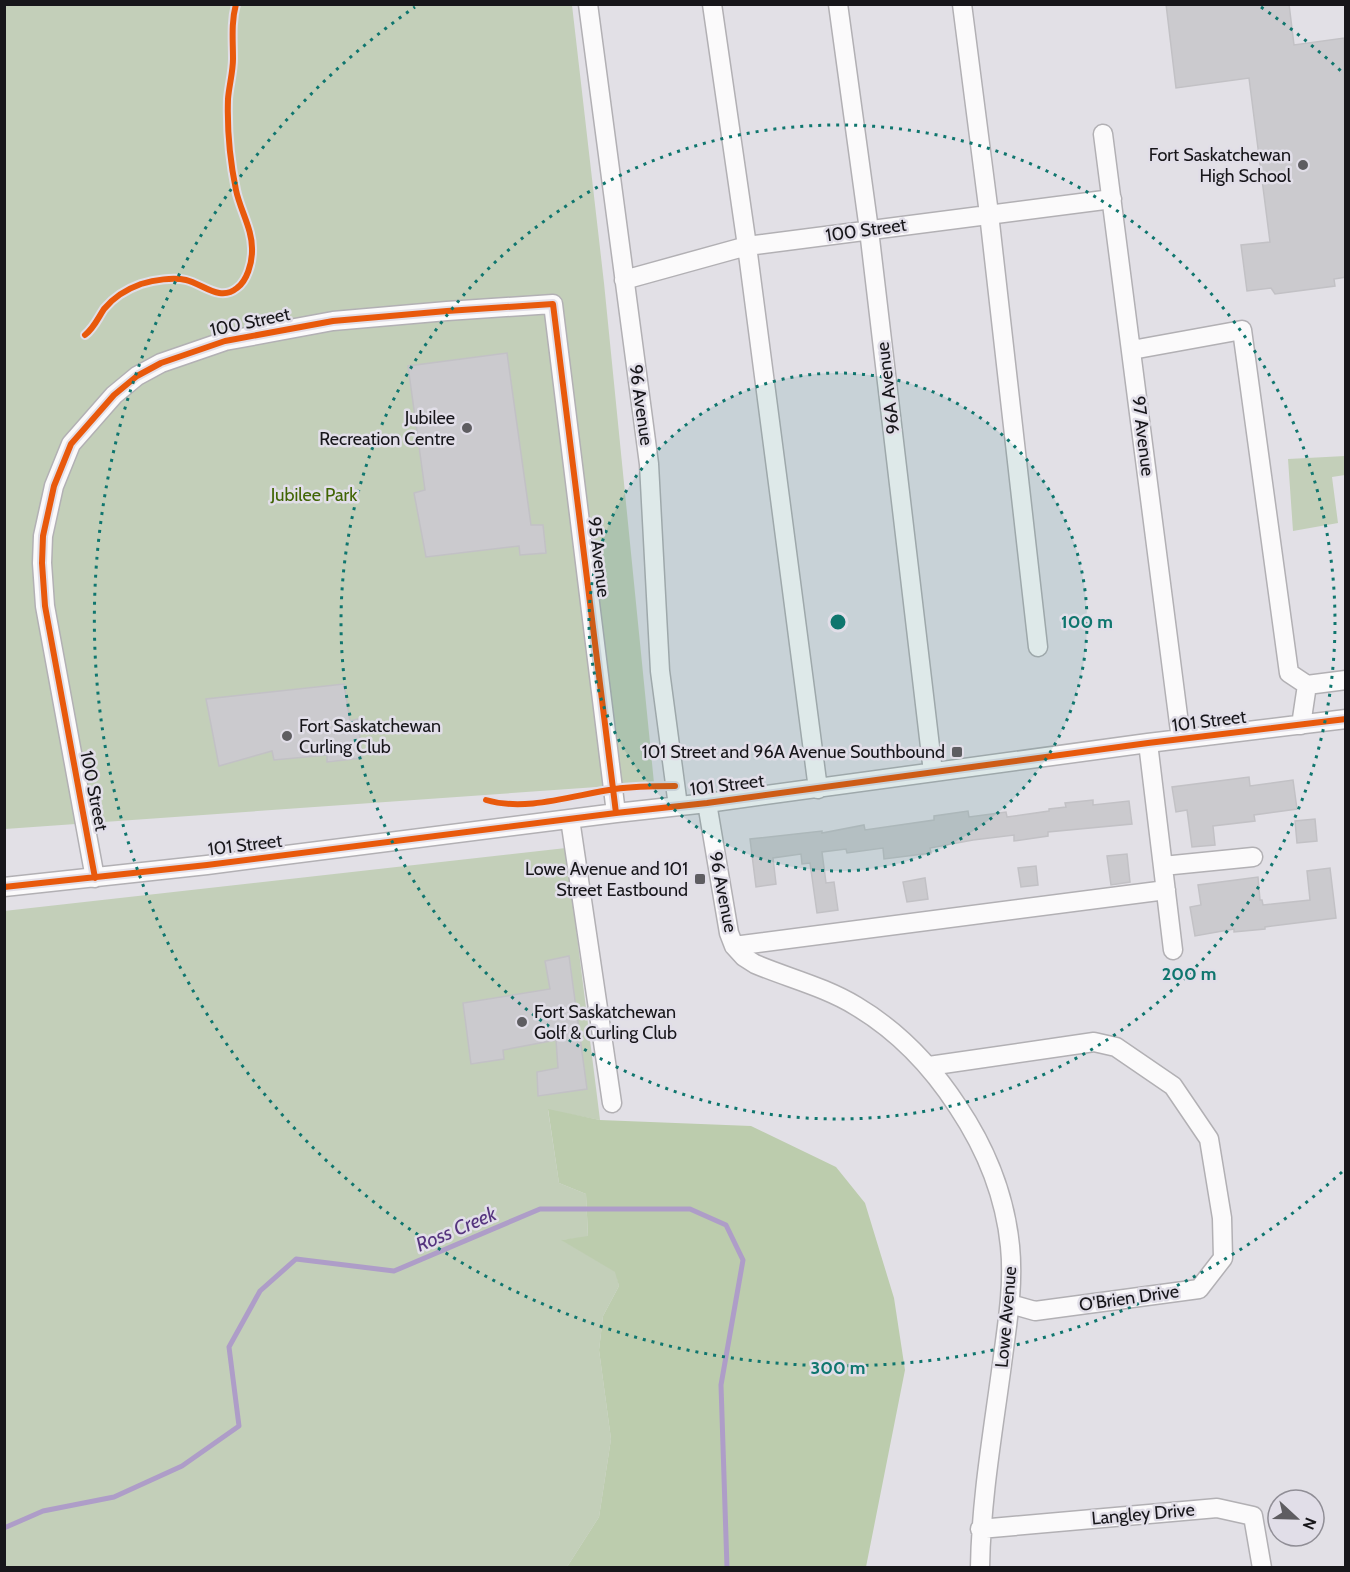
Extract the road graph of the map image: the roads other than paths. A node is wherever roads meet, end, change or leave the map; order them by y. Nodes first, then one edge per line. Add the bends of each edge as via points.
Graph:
1 (588, 4) edge
2 (712, 4) edge
3 (837, 4) edge
4 (962, 4) edge
5 (1103, 134) dead end
6 (1112, 199) junction
7 (989, 214) junction
8 (869, 230) junction
9 (747, 246) junction
10 (624, 280) junction
11 (553, 304) joint
12 (1132, 350) junction
13 (1038, 647) dead end
14 (1346, 680) edge
15 (1307, 685) junction
16 (1346, 719) edge
17 (1301, 724) junction
18 (1181, 739) junction
19 (1148, 743) junction
20 (933, 772) junction
21 (818, 789) junction
22 (707, 803) junction
23 (678, 806) junction
24 (616, 813) junction
25 (570, 819) junction
26 (1253, 857) dead end
27 (1163, 866) junction
28 (95, 878) junction
29 (4, 887) edge
30 (1166, 890) junction
31 (734, 946) junction
32 (1173, 951) dead end
33 (929, 1066) junction
34 (612, 1103) dead end
35 (1010, 1304) junction
36 (981, 1529) junction
37 (980, 1568) edge
38 (1262, 1568) edge

1 - 10 street, 96 Avenue
2 - 9 street
3 - 8 street, 96A Avenue
4 - 7 street
5 - 6 street, 97 Avenue
6 - 7 street, 100 Street
6 - 12 street, 97 Avenue
7 - 8 street, 100 Street
7 - 13 street
8 - 9 street, 100 Street
8 - 20 street, 96A Avenue
9 - 10 street, 100 Street
9 - 21 street
10 - 23 street, 96 Avenue via 649,464 660,670
11 - 24 street, 95 Avenue
11 - 28 street, 100 Street via 333,321 225,340 137,376 114,395 71,444 51,496 42,563 45,606
12 - 15 street via 1242,330 1289,673
12 - 18 street, 97 Avenue
14 - 15 street
15 - 17 street
16 - 17 street, 101 Street
17 - 18 street, 101 Street
18 - 19 street, 101 Street
19 - 20 street, 101 Street
19 - 27 street
20 - 21 street, 101 Street
21 - 22 street, 101 Street
22 - 23 street, 101 Street
22 - 31 street, 96 Avenue via 725,918
23 - 24 street, 101 Street
24 - 25 street, 101 Street
25 - 28 street, 101 Street
25 - 34 street
26 - 27 street
27 - 30 street
28 - 29 street, 101 Street
30 - 31 street
30 - 32 street
31 - 33 street, Lowe Avenue via 755,964 856,1006
33 - 35 street, Lowe Avenue via 975,1133 993,1173 1011,1248
33 - 35 street, O'Brien Drive via 1106,1043 1173,1086 1209,1139 1222,1218 1223,1258 1199,1289 1035,1311
35 - 36 street, Lowe Avenue
36 - 37 street, Lowe Avenue
36 - 38 street, Langley Drive via 1216,1508 1253,1516

